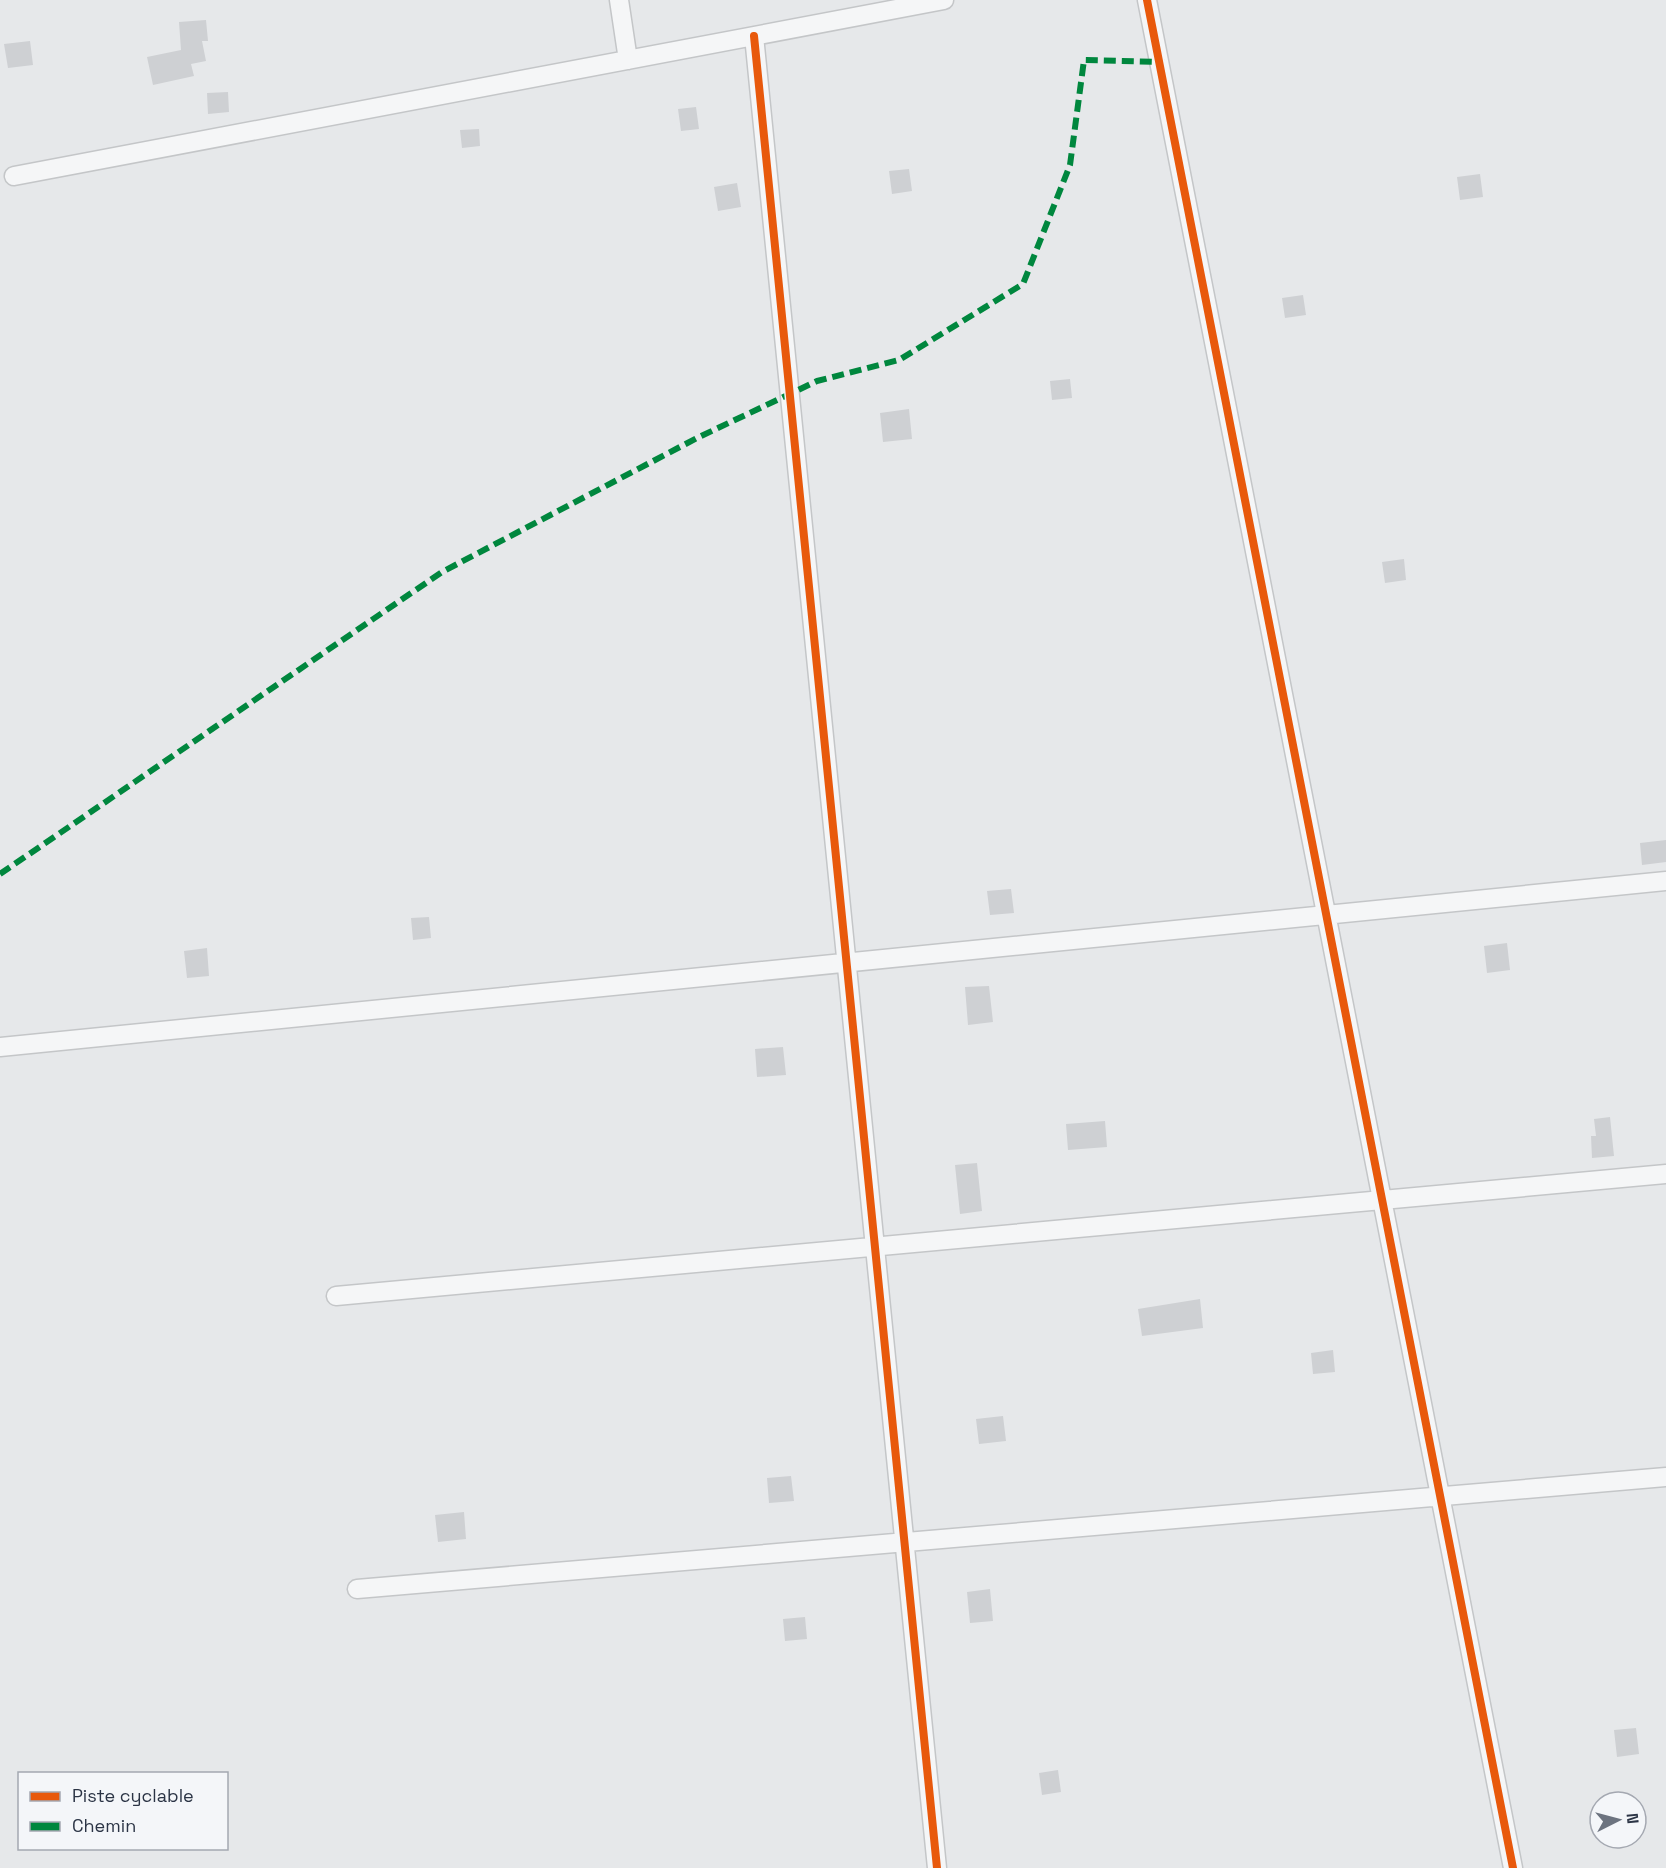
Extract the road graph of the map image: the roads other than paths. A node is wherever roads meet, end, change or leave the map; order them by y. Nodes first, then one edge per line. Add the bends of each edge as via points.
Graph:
1 (619, 0) edge
2 (944, 0) edge
3 (1147, 0) edge
4 (754, 36) junction
5 (628, 60) junction
6 (14, 176) dead end
7 (1666, 881) edge
8 (1326, 914) junction
9 (846, 962) junction
10 (0, 1047) edge
11 (1666, 1174) edge
12 (1382, 1200) junction
13 (875, 1246) junction
14 (336, 1296) dead end
15 (1666, 1477) edge
16 (1440, 1496) junction
17 (905, 1542) junction
18 (357, 1589) dead end
19 (937, 1868) edge
20 (1513, 1868) edge

1 - 5 street
2 - 4 street
3 - 8 street
4 - 5 street
4 - 9 street
5 - 6 street
7 - 8 street
8 - 9 street
8 - 12 street
9 - 10 street
9 - 13 street
11 - 12 street
12 - 13 street
12 - 16 street
13 - 14 street
13 - 17 street
15 - 16 street
16 - 17 street
16 - 20 street
17 - 18 street
17 - 19 street

